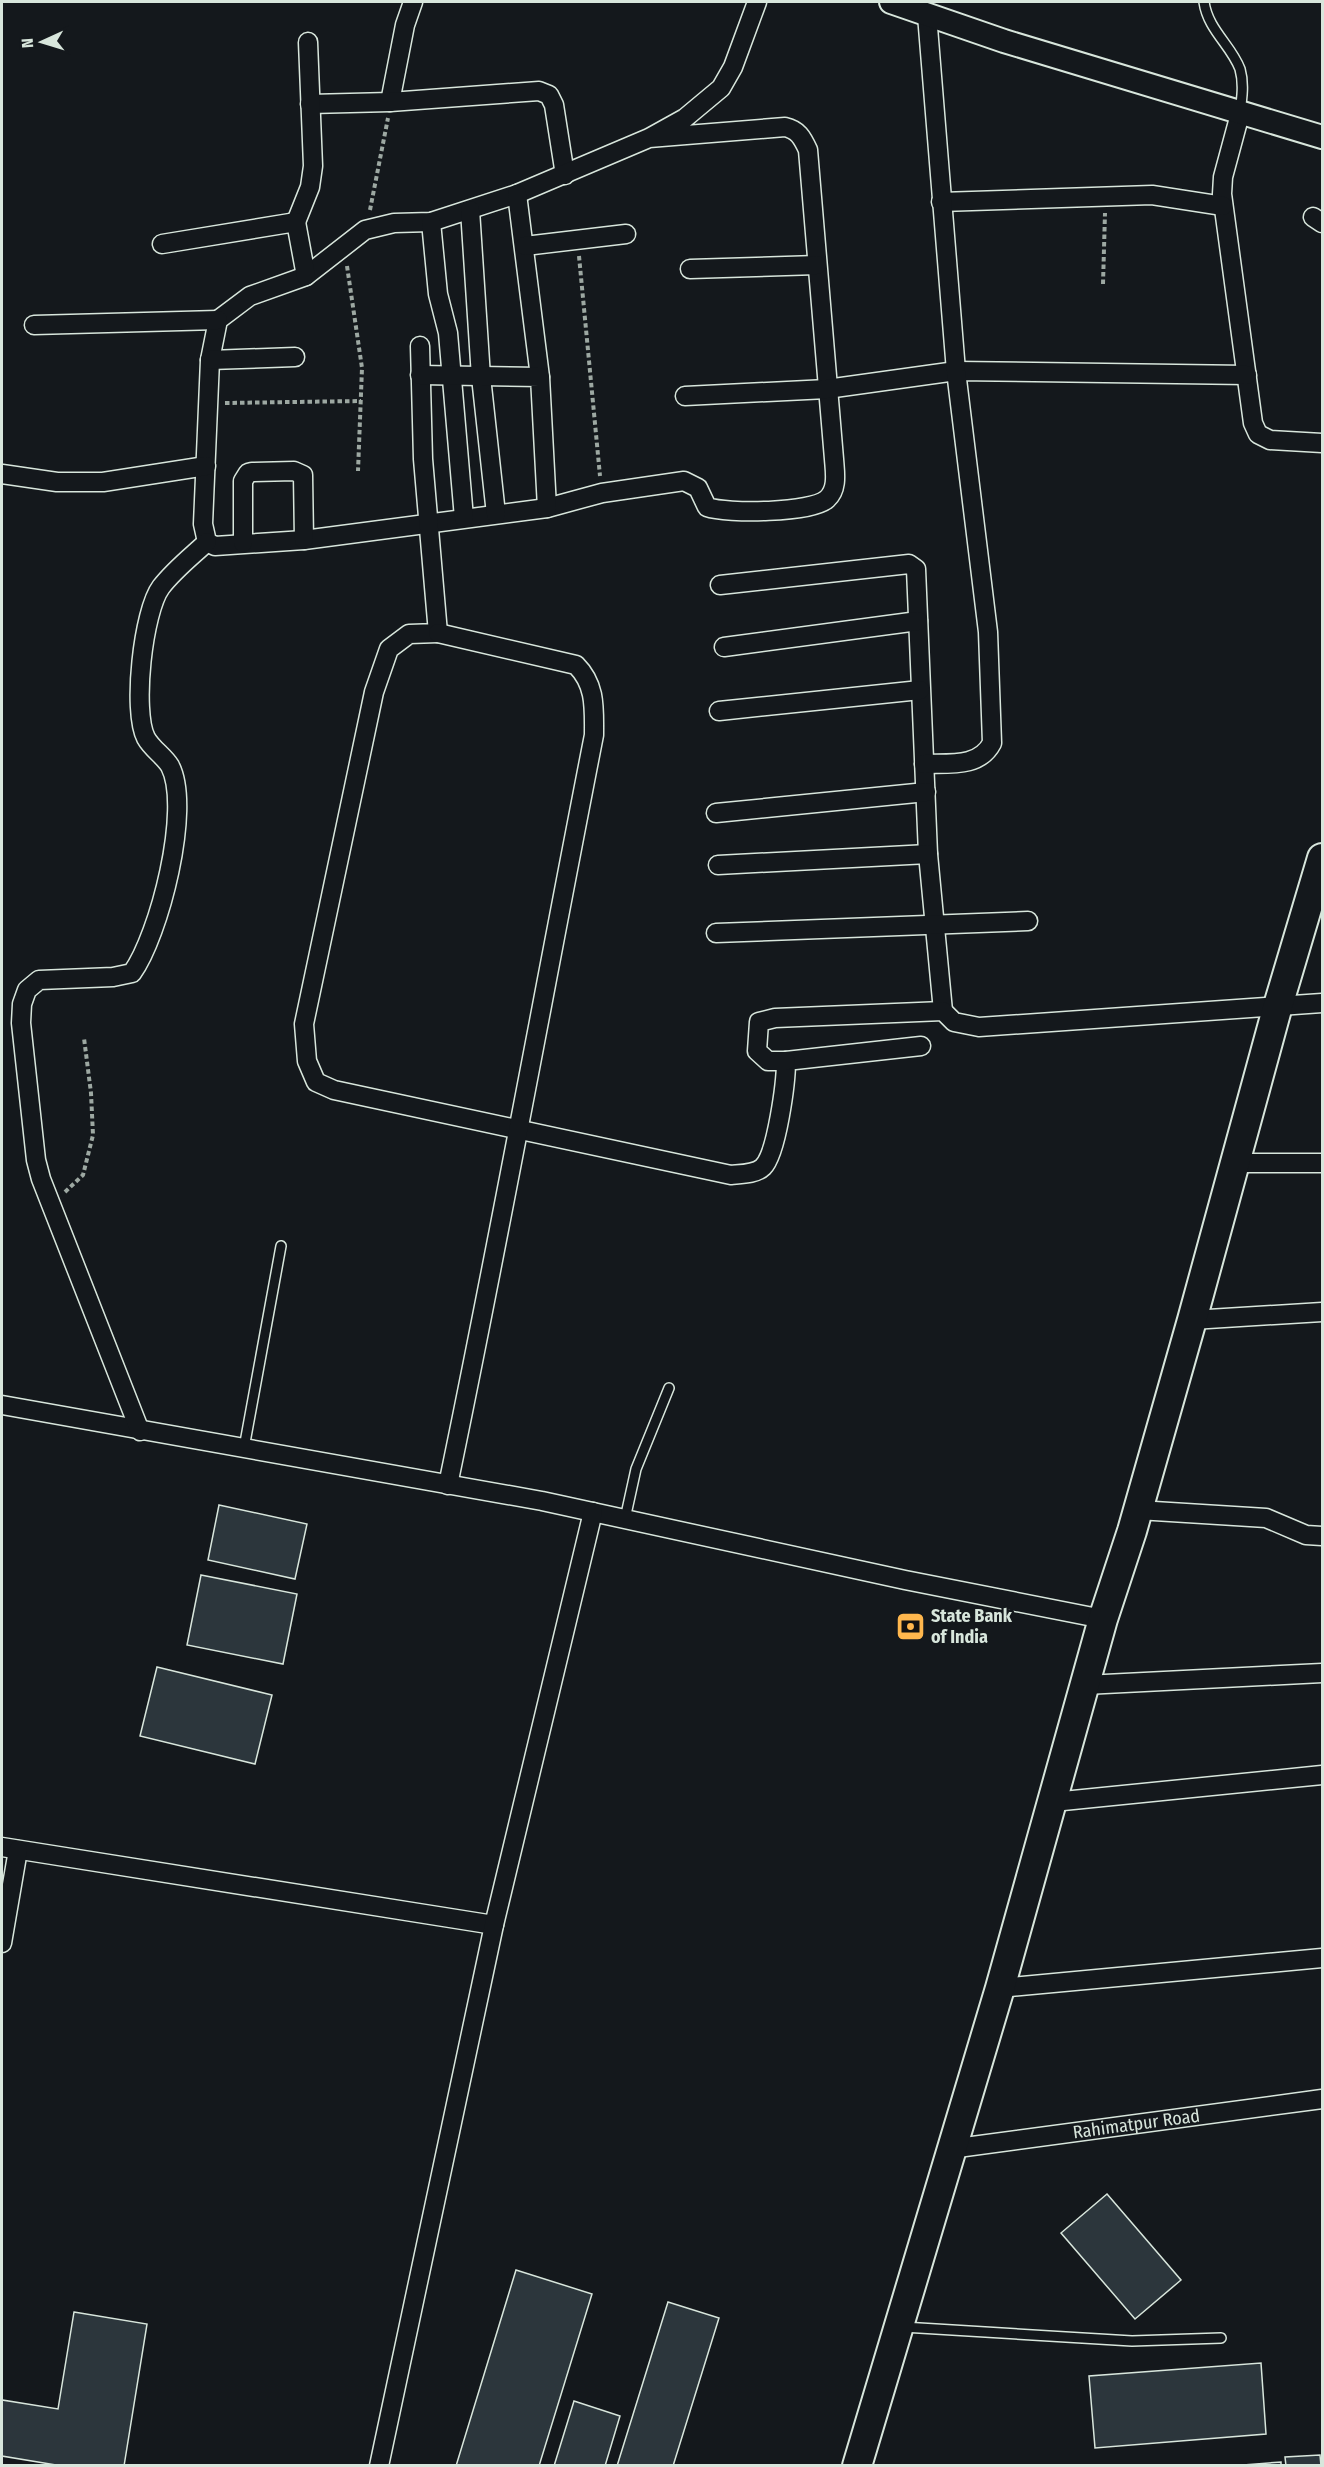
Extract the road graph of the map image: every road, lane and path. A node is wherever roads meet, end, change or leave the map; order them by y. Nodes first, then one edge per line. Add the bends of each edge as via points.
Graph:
1 (413, 2) edge
2 (757, 2) edge
3 (891, 2) edge
4 (1204, 2) edge
5 (927, 15) junction
6 (308, 42) dead end
7 (390, 102) junction
8 (310, 104) junction
9 (1240, 114) junction
10 (1323, 137) edge
11 (649, 138) junction
12 (565, 176) junction
13 (517, 194) junction
14 (1106, 196) junction
15 (941, 202) junction
16 (1223, 206) junction
17 (470, 210) junction
18 (296, 222) junction
19 (430, 222) junction
20 (365, 230) junction
21 (626, 234) dead end
22 (577, 241) junction
23 (162, 244) dead end
24 (525, 246) junction
25 (344, 247) junction
26 (817, 265) junction
27 (690, 269) dead end
28 (306, 276) junction
29 (1103, 284) dead end
30 (218, 320) junction
31 (34, 325) dead end
32 (420, 346) dead end
33 (295, 357) dead end
34 (210, 360) junction
35 (956, 371) junction
36 (420, 375) junction
37 (1247, 375) junction
38 (453, 376) junction
39 (482, 377) junction
40 (540, 377) junction
41 (827, 388) junction
42 (685, 396) dead end
43 (361, 401) junction
44 (210, 403) junction
45 (1323, 443) edge
46 (206, 466) junction
47 (358, 471) dead end
48 (2, 479) edge
49 (602, 493) junction
50 (547, 508) junction
51 (496, 514) junction
52 (464, 518) junction
53 (430, 522) junction
54 (304, 540) junction
55 (207, 542) junction
56 (243, 543) junction
57 (720, 585) dead end
58 (918, 621) junction
59 (438, 633) junction
60 (724, 647) dead end
61 (920, 690) junction
62 (719, 711) dead end
63 (924, 764) junction
64 (926, 792) junction
65 (716, 813) dead end
66 (928, 854) junction
67 (1323, 858) edge
68 (718, 865) dead end
69 (1028, 921) dead end
70 (933, 925) junction
71 (716, 933) dead end
72 (1323, 1004) edge
73 (1277, 1009) junction
74 (943, 1011) junction
75 (84, 1038) dead end
76 (921, 1046) dead end
77 (786, 1061) junction
78 (517, 1129) junction
79 (1234, 1163) junction
80 (1323, 1163) edge
81 (51, 1204) junction
82 (281, 1246) dead end
83 (1323, 1312) edge
84 (1192, 1320) junction
85 (669, 1388) dead end
86 (2, 1405) edge
87 (140, 1431) junction
88 (244, 1448) junction
89 (448, 1485) junction
90 (1138, 1510) junction
91 (593, 1512) junction
92 (625, 1519) junction
93 (1323, 1536) edge
94 (1103, 1619) junction
95 (1323, 1673) edge
96 (1085, 1685) junction
97 (1323, 1775) edge
98 (1053, 1802) junction
99 (10, 1848) edge
100 (494, 1925) junction
101 (2, 1943) edge
102 (1323, 1958) edge
103 (1000, 1988) junction
104 (1323, 2099) edge
105 (950, 2149) junction
106 (898, 2326) junction
107 (1221, 2338) dead end
108 (380, 2466) edge
109 (857, 2466) edge

1 - 7 street
2 - 11 street via 733,67 721,87 685,118
3 - 5 street
4 - 9 lane via 1215,32 1240,68
5 - 9 street
5 - 15 street
6 - 8 street
7 - 8 street
7 - 12 street via 539,91 549,95
7 - 20 path
8 - 18 street via 313,166 310,187
9 - 10 street
9 - 16 street via 1223,177
11 - 12 street
11 - 26 street via 775,127 796,130 808,150
12 - 13 street
13 - 17 street
13 - 24 street
14 - 15 street
14 - 16 street via 1152,195
14 - 29 path
15 - 35 street
16 - 37 street
17 - 19 street
17 - 39 street
18 - 23 street
18 - 28 street
19 - 20 street via 394,223
19 - 38 street
20 - 25 street
21 - 22 street
22 - 24 street
22 - 49 path
24 - 40 street
25 - 28 street
25 - 43 path via 362,368
26 - 27 street
26 - 41 street
28 - 30 street via 249,296
30 - 31 street
30 - 34 street
32 - 36 street
33 - 34 street
34 - 44 street
35 - 37 street
35 - 41 street
35 - 63 street via 988,632 992,743 986,755 975,760
36 - 38 street
36 - 53 street
37 - 45 street via 1258,435 1269,440
38 - 39 street
38 - 52 street
39 - 40 street
39 - 51 street
40 - 50 street
41 - 42 street
41 - 49 street via 836,482 828,498 815,506 716,510 707,507 698,488 684,481
43 - 44 path
43 - 47 path
44 - 46 street
46 - 48 street via 104,482
46 - 55 street via 203,524
49 - 50 street
50 - 51 street
51 - 52 street
52 - 53 street
53 - 54 street
53 - 59 street
54 - 56 street
54 - 56 street via 303,475 294,471 248,472 243,481
55 - 56 street via 215,546
55 - 81 street via 161,587 149,611 143,645 140,706 145,737 170,766 177,794 171,862 157,920 142,960 132,973 113,977 39,980 27,990 22,1004 36,1160
57 - 58 street via 909,564 916,569
58 - 60 street
58 - 61 street
59 - 78 street via 576,665 588,677 594,698 594,735
59 - 78 street via 409,634 389,649 374,692 304,1024 307,1060 316,1082 334,1090
61 - 62 street
61 - 63 street
63 - 64 street
64 - 65 street
64 - 66 street
66 - 68 street
66 - 70 street
67 - 73 main road
69 - 70 street
70 - 71 street
70 - 74 street
72 - 73 street
73 - 74 street via 979,1027 954,1022
73 - 79 main road
74 - 77 street via 775,1018 759,1022 757,1051 768,1061
75 - 81 path via 93,1135 83,1175
76 - 77 street
77 - 78 street via 786,1080 771,1152 762,1168 747,1173 731,1175
78 - 89 street
79 - 80 street
79 - 84 main road
81 - 87 street
82 - 88 lane
83 - 84 street
84 - 90 main road
85 - 92 lane via 636,1469
86 - 87 street
87 - 88 street
88 - 89 street
89 - 91 street
90 - 93 street via 1266,1518 1306,1535
90 - 94 main road
91 - 92 street
91 - 100 street
92 - 94 street
94 - 96 main road
95 - 96 street
96 - 98 main road
97 - 98 street
98 - 103 main road
99 - 100 street
99 - 101 street
100 - 108 street
102 - 103 street
103 - 105 main road
104 - 105 street, Rahimatpur Road
105 - 106 main road
106 - 107 lane via 1132,2341
106 - 109 main road

